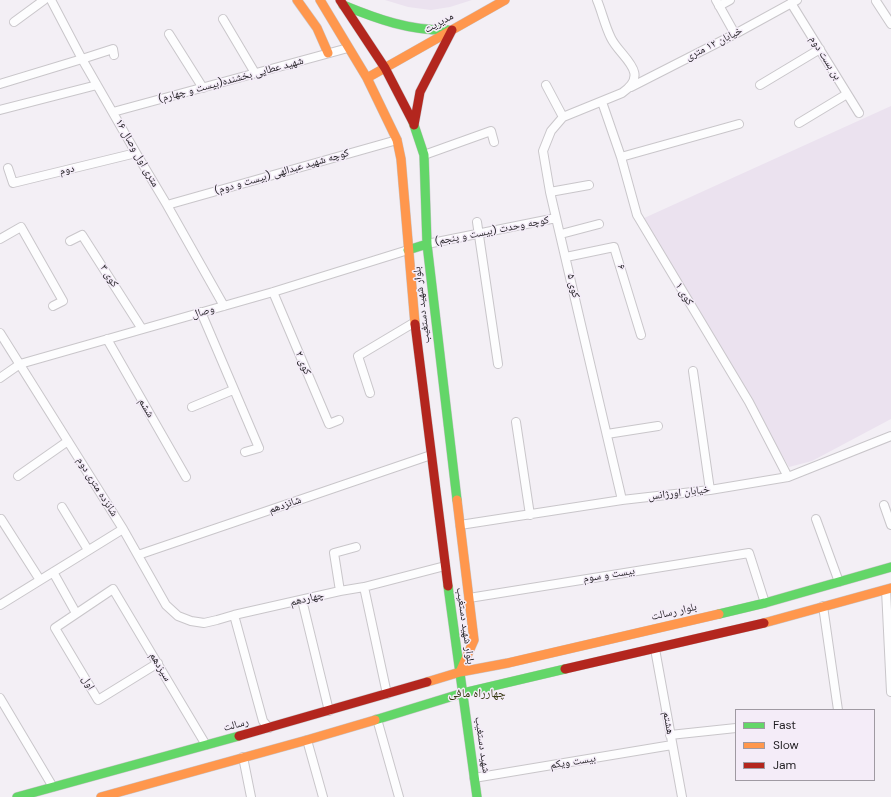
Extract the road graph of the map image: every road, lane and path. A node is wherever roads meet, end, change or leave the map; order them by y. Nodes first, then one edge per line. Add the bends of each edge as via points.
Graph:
1 (44, 0) edge
2 (51, 0) edge
3 (297, 0) edge
4 (320, 0) edge
5 (505, 0) edge
6 (596, 0) edge
7 (730, 0) edge
8 (794, 1) edge
9 (876, 1) dead end
10 (342, 2) edge
11 (717, 3) edge
12 (223, 19) dead end
13 (14, 22) dead end
14 (891, 24) edge
15 (452, 29) junction
16 (169, 34) dead end
17 (735, 34) junction
18 (348, 48) junction
19 (820, 49) junction
20 (328, 53) junction
21 (114, 55) dead end
22 (82, 59) junction
23 (385, 68) junction
24 (255, 73) junction
25 (367, 78) junction
26 (0, 84) edge
27 (546, 84) dead end
28 (97, 85) junction
29 (760, 85) dead end
30 (631, 87) junction
31 (203, 88) junction
32 (848, 94) junction
33 (602, 102) junction
34 (0, 110) edge
35 (113, 112) junction
36 (859, 113) dead end
37 (563, 117) junction
38 (739, 124) dead end
39 (799, 124) dead end
40 (414, 125) junction
41 (397, 140) junction
42 (494, 142) dead end
43 (136, 153) junction
44 (424, 154) junction
45 (621, 157) junction
46 (8, 168) dead end
47 (589, 185) dead end
48 (550, 192) junction
49 (167, 204) junction
50 (556, 218) junction
51 (476, 222) dead end
52 (598, 224) dead end
53 (479, 234) junction
54 (561, 234) junction
55 (0, 239) edge
56 (70, 241) dead end
57 (427, 244) junction
58 (408, 250) junction
59 (566, 258) junction
60 (273, 292) junction
61 (53, 306) dead end
62 (224, 306) junction
63 (201, 312) junction
64 (415, 322) junction
65 (142, 329) junction
66 (0, 333) edge
67 (641, 335) dead end
68 (107, 339) junction
69 (20, 364) junction
70 (498, 364) dead end
71 (693, 371) dead end
72 (0, 378) edge
73 (234, 390) junction
74 (370, 393) dead end
75 (192, 407) dead end
76 (339, 420) dead end
77 (516, 422) dead end
78 (658, 426) dead end
79 (607, 434) junction
80 (891, 436) edge
81 (68, 441) junction
82 (245, 452) dead end
83 (432, 455) junction
84 (18, 476) dead end
85 (186, 477) dead end
86 (788, 477) junction
87 (710, 490) junction
88 (622, 500) junction
89 (884, 505) dead end
90 (62, 507) dead end
91 (530, 515) junction
92 (1, 519) edge
93 (816, 519) dead end
94 (460, 525) junction
95 (891, 525) edge
96 (123, 529) junction
97 (356, 547) dead end
98 (88, 550) junction
99 (138, 555) junction
100 (445, 566) junction
101 (891, 567) edge
102 (53, 572) junction
103 (40, 580) junction
104 (839, 582) junction
105 (364, 587) junction
106 (888, 589) edge
107 (340, 591) junction
108 (469, 598) junction
109 (302, 600) junction
110 (0, 605) edge
111 (823, 606) junction
112 (171, 611) joint
113 (767, 612) junction
114 (76, 614) junction
115 (234, 615) junction
116 (654, 648) junction
117 (158, 663) junction
118 (460, 672) junction
119 (891, 692) edge
120 (463, 693) junction
121 (387, 694) junction
122 (0, 698) edge
123 (838, 709) edge
124 (329, 711) junction
125 (377, 719) junction
126 (735, 728) edge
127 (670, 735) junction
128 (272, 738) junction
129 (308, 740) junction
130 (206, 745) junction
131 (672, 745) junction
132 (243, 757) junction
133 (474, 778) junction
134 (53, 787) junction
135 (129, 793) edge
136 (17, 797) edge
137 (101, 797) edge
138 (251, 797) edge
139 (323, 797) edge
140 (399, 797) edge
141 (477, 797) edge
142 (682, 797) edge

1 - 13 street
2 - 22 street, ۱۶ متری اول وصال
3 - 20 main road via 317,28
4 - 18 main road, بلوار شهید دستغیب
5 - 15 main road, مدیریت
6 - 30 street via 611,38 634,71 635,80
7 - 11 street
8 - 17 street, خیابان ۱۲ متری
8 - 19 street, بن بست دوم
9 - 14 street
10 - 15 main road via 375,18 404,26 433,31
10 - 23 main road, بلوار شهید دستغیب
11 - 17 street
12 - 24 street
15 - 23 main road, مدیریت
15 - 40 main road via 420,92
16 - 31 street
17 - 30 street, خیابان ۱۲ متری
18 - 20 street, شهید عطایی بخشنده(بیست و چهارم)
18 - 25 main road, بلوار شهید دستغیب
19 - 29 street
19 - 32 street, بن بست دوم
20 - 24 street, شهید عطایی بخشنده(بیست و چهارم)
21 - 22 street via 113,48
22 - 26 street
22 - 28 street, ۱۶ متری اول وصال
23 - 25 main road, مدیریت
23 - 40 main road, بلوار شهید دستغیب
24 - 31 street, شهید عطایی بخشنده(بیست و چهارم)
25 - 41 main road, بلوار شهید دستغیب
27 - 37 street
28 - 34 street
28 - 35 street, ۱۶ متری اول وصال
30 - 33 street, خیابان ۱۲ متری
31 - 35 street, شهید عطایی بخشنده(بیست و چهارم)
32 - 36 street, بن بست دوم
32 - 39 street
33 - 37 street, کوی ۵
33 - 45 street, کوی ۱
35 - 43 street, ۱۶ متری اول وصال
37 - 48 street, کوی ۵ via 551,131 543,151
38 - 45 street
40 - 44 main road, بلوار شهید دستغیب
41 - 49 street, کوچه شهید عبدالهی (بیست و دوم)
41 - 58 main road, بلوار شهید دستغیب via 401,159
42 - 44 street via 491,131
43 - 46 street, دوم via 13,183
43 - 49 street, ۱۶ متری اول وصال
44 - 57 main road, بلوار شهید دستغیب
45 - 86 street, کوی ۱ via 637,215 749,402
47 - 48 street
48 - 50 street, کوی ۵
49 - 62 street, ۱۶ متری اول وصال
50 - 53 street, کوچه وحدت (بیست و پنجم)
50 - 54 street, کوی ۵
51 - 53 street
52 - 54 street
53 - 57 street, کوچه وحدت (بیست و پنجم)
53 - 70 street
54 - 59 street, کوی ۵
55 - 61 street via 21,227 63,301
56 - 65 street, کوی ۳ via 82,235
57 - 58 main road
57 - 94 main road, بلوار شهید دستغیب
58 - 60 street, وصال
58 - 64 main road, بلوار شهید دستغیب
59 - 67 street, ۶ via 614,247
59 - 79 street, کوی ۵
60 - 62 street, وصال
60 - 76 street, کوی ۲ via 329,424
62 - 63 street, وصال
63 - 65 street, وصال
63 - 73 street
64 - 74 street via 358,356
64 - 83 main road, بلوار شهید دستغیب
65 - 68 street, وصال
66 - 69 street, شانزده متری دوم
68 - 69 street, وصال
68 - 85 street, ششم
69 - 72 street, وصال
69 - 81 street, شانزده متری دوم
71 - 87 street
73 - 75 street
73 - 82 street via 259,448
77 - 91 street
78 - 79 street
79 - 88 street, کوی ۵
80 - 86 street, خیابان اورژانس
81 - 84 street
81 - 96 street, شانزده متری دوم
83 - 99 street, شانزدهم
83 - 100 main road, بلوار شهید دستغیب
86 - 87 street, خیابان اورژانس
87 - 88 street, خیابان اورژانس
88 - 91 street, خیابان اورژانس
89 - 95 street
90 - 98 street
91 - 94 street, خیابان اورژانس
92 - 103 street
93 - 104 street
94 - 108 main road, بلوار شهید دستغیب
96 - 98 street
96 - 99 street, شانزده متری دوم
97 - 107 street via 334,553
98 - 102 street
99 - 112 street, شانزده متری دوم
100 - 105 street, چهاردهم
100 - 118 main road, بلوار شهید دستغیب
101 - 104 main road, بلوار رسالت
102 - 103 street
102 - 114 street
103 - 110 street
104 - 113 main road, بلوار رسالت
105 - 107 street, چهاردهم
105 - 121 street
106 - 111 main road, بلوار رسالت
106 - 119 street
107 - 109 street, چهاردهم
108 - 113 street, بیست و سوم via 749,553
108 - 118 main road, بلوار شهید دستغیب via 474,640
109 - 115 street, چهاردهم
109 - 124 street
111 - 113 main road, بلوار رسالت
111 - 123 street
112 - 115 street, چهاردهم via 191,621 204,623
113 - 116 main road, بلوار رسالت
113 - 118 main road, بلوار رسالت
114 - 117 street, سیزدهم via 113,589
114 - 117 street, اول via 55,628 98,700
115 - 128 street via 263,721
116 - 120 main road, بلوار رسالت
116 - 127 street, هشتم
117 - 130 street, سیزدهم
118 - 120 main road, شهید دستغیب
118 - 121 main road, رسالت
120 - 125 main road, رسالت
120 - 133 main road, شهید دستغیب
121 - 124 main road, رسالت
122 - 134 street
124 - 128 main road, رسالت
125 - 129 main road, رسالت
125 - 140 street
126 - 127 street
127 - 131 street, هشتم
128 - 129 main road, رسالت
128 - 130 main road, رسالت
128 - 132 main road, رسالت
129 - 139 street
130 - 134 main road, رسالت
131 - 133 street, بیست ویکم
131 - 142 street, هشتم
132 - 135 main road, رسالت
132 - 138 street
133 - 141 main road, شهید دستغیب
134 - 136 main road, رسالت
135 - 137 main road, رسالت

